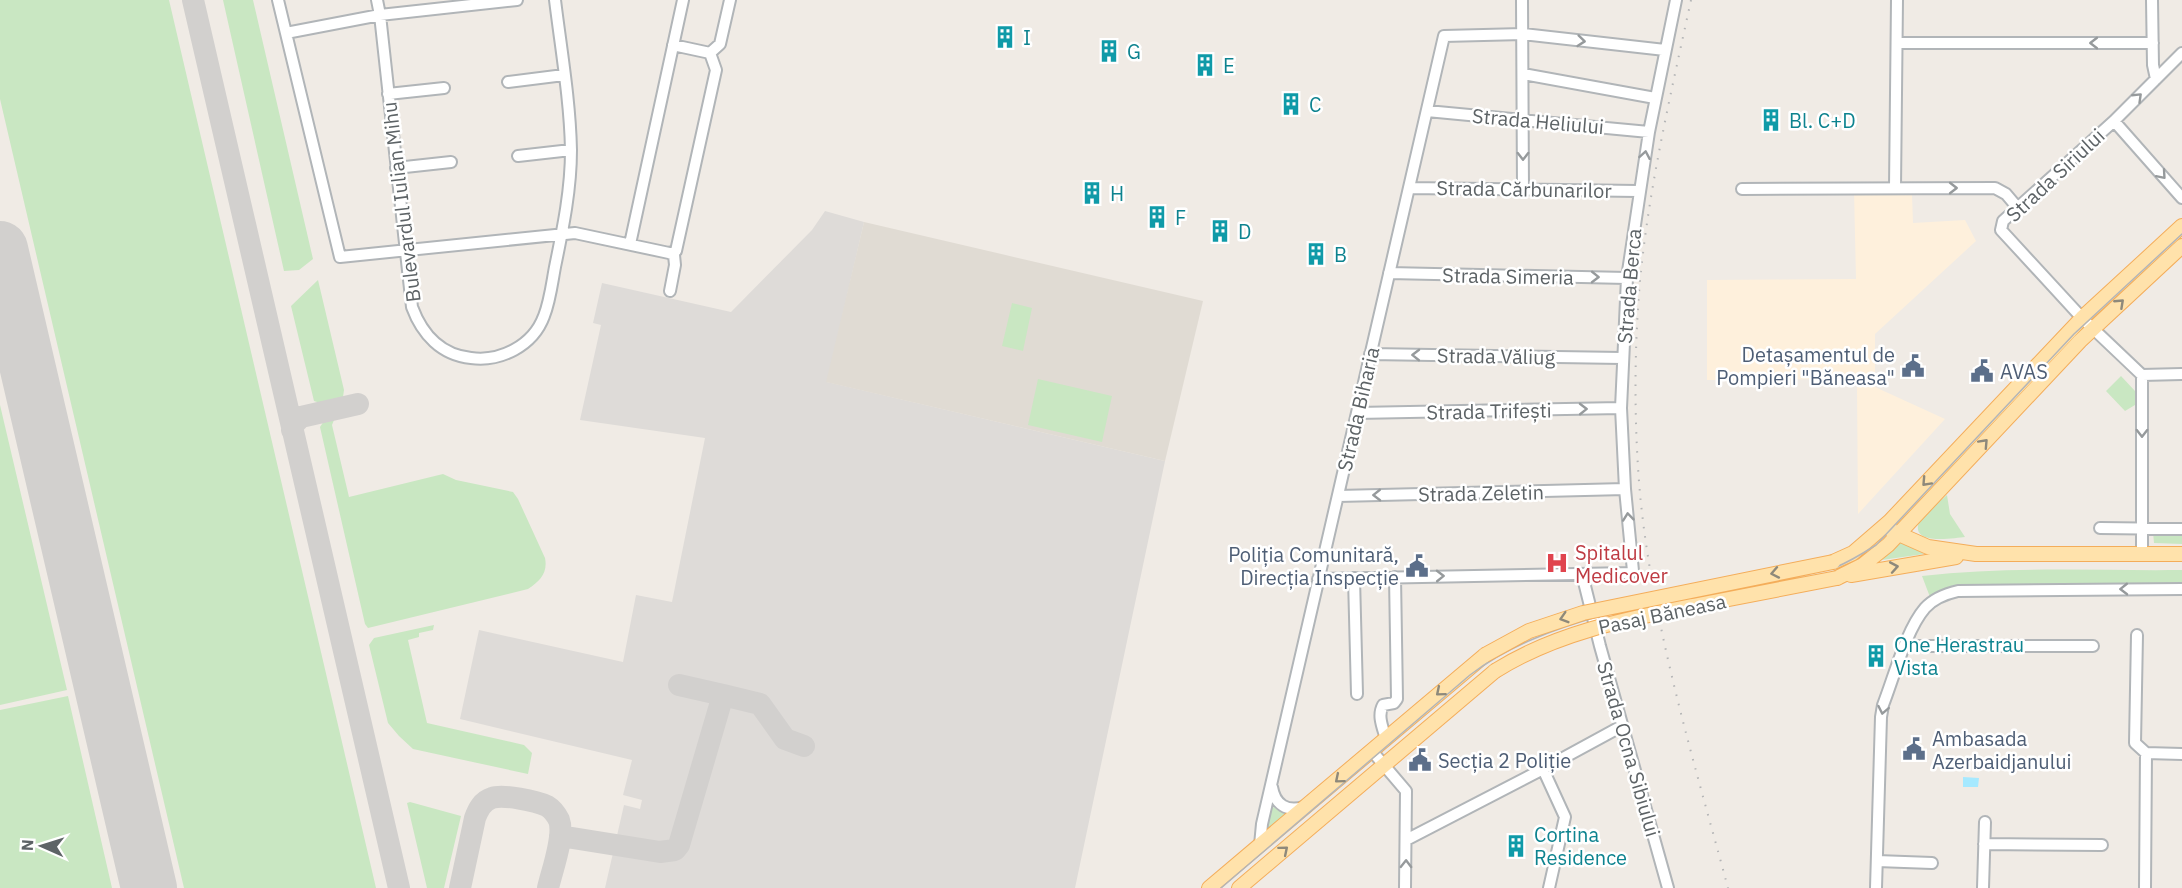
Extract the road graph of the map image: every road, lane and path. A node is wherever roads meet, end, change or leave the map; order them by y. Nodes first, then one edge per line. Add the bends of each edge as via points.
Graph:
1 (278, 0) edge
2 (377, 0) edge
3 (517, 0) edge
4 (555, 0) edge
5 (683, 0) edge
6 (730, 0) edge
7 (1522, 0) edge
8 (1676, 0) edge
9 (1897, 0) edge
10 (2152, 0) edge
11 (380, 15) junction
12 (286, 33) junction
13 (1523, 34) junction
14 (1897, 43) junction
15 (2152, 43) junction
16 (673, 45) junction
17 (1665, 50) junction
18 (710, 53) junction
19 (2182, 53) edge
20 (1523, 74) junction
21 (564, 75) junction
22 (2156, 79) junction
23 (508, 82) dead end
24 (444, 88) dead end
25 (388, 94) junction
26 (1655, 98) junction
27 (1427, 111) junction
28 (1524, 119) junction
29 (2114, 121) junction
30 (1649, 132) junction
31 (571, 150) junction
32 (518, 156) dead end
33 (451, 162) dead end
34 (396, 168) junction
35 (1895, 187) junction
36 (1409, 188) junction
37 (1523, 189) junction
38 (1742, 189) dead end
39 (1638, 191) junction
40 (2182, 198) edge
41 (2017, 207) junction
42 (2182, 226) edge
43 (562, 235) junction
44 (630, 244) junction
45 (2182, 246) edge
46 (406, 250) junction
47 (669, 253) junction
48 (1389, 273) junction
49 (1627, 278) junction
50 (670, 291) dead end
51 (2082, 318) junction
52 (2093, 329) junction
53 (1370, 354) junction
54 (1622, 358) junction
55 (2182, 374) edge
56 (2142, 375) junction
57 (1621, 408) junction
58 (1357, 413) junction
59 (1625, 489) junction
60 (1338, 496) junction
61 (1915, 517) junction
62 (1885, 526) junction
63 (2100, 528) dead end
64 (2142, 529) junction
65 (2182, 529) edge
66 (1898, 534) junction
67 (1918, 544) junction
68 (1976, 554) junction
69 (2142, 554) junction
70 (2182, 554) edge
71 (1582, 574) junction
72 (1395, 577) junction
73 (1354, 578) junction
74 (1837, 578) junction
75 (1318, 579) junction
76 (2182, 588) edge
77 (2137, 635) dead end
78 (1905, 646) junction
79 (2093, 646) dead end
80 (1357, 694) dead end
81 (1623, 726) junction
82 (1386, 739) junction
83 (1372, 751) junction
84 (2146, 753) junction
85 (2182, 753) edge
86 (1384, 765) junction
87 (1543, 769) junction
88 (1272, 781) junction
89 (1305, 807) junction
90 (1985, 822) dead end
91 (1406, 840) junction
92 (1984, 844) junction
93 (1260, 845) junction
94 (2102, 845) dead end
95 (1877, 861) junction
96 (1932, 863) dead end
97 (1209, 888) edge
98 (1239, 888) edge
99 (1405, 888) edge
100 (1549, 888) edge
101 (1668, 888) edge
102 (1876, 888) edge
103 (1983, 888) edge
104 (2145, 888) edge

1 - 12 street
2 - 11 street, Bulevardul Iulian Mihu
3 - 11 street
4 - 21 street, Bulevardul Iulian Mihu
5 - 16 street
6 - 18 street via 720,44
7 - 13 street
8 - 17 street, Strada Berca
9 - 14 street
10 - 15 street
11 - 12 street
11 - 25 street, Bulevardul Iulian Mihu
12 - 46 street via 340,257
13 -> 17 street
13 - 20 street
13 - 27 street, Strada Biharia via 1444,36
15 -> 14 street
14 - 35 street
15 - 22 street
16 - 18 street
16 - 44 street
17 - 26 street, Strada Berca
18 - 47 street via 716,70 676,251
19 - 22 street, Strada Siriului
20 - 26 street
20 - 28 street
21 - 23 street
21 - 31 street, Bulevardul Iulian Mihu
29 -> 22 street, Strada Siriului
24 - 25 street
25 - 34 street, Bulevardul Iulian Mihu
26 - 30 street, Strada Berca
27 - 28 street, Strada Heliului
27 - 36 street, Strada Biharia
28 - 30 street, Strada Heliului
28 -> 37 street
29 -> 40 street
29 - 41 street, Strada Siriului
39 -> 30 street, Strada Berca
31 - 32 street
31 - 43 street, Bulevardul Iulian Mihu
33 - 34 street
34 - 46 street, Bulevardul Iulian Mihu
35 - 38 street
35 -> 41 street via 1995,188
36 - 37 street, Strada Cărbunarilor
36 - 48 street, Strada Biharia
37 - 39 street, Strada Cărbunarilor
39 - 49 street, Strada Berca
41 - 51 street, Strada Siriului via 2003,221 2001,230
42 - 51 main road, Pasaj Băneasa
43 - 44 street via 575,233
43 - 46 street
43 - 46 street, Bulevardul Iulian Mihu via 544,318 522,345 488,359 462,357 427,336 412,307
44 - 47 street
52 -> 45 main road
47 - 50 street via 675,259
48 -> 49 street, Strada Simeria
48 - 53 street, Strada Biharia
49 - 54 street, Strada Berca
51 - 52 street, Strada Siriului
51 -> 62 main road, Pasaj Băneasa
52 - 56 street, Strada Siriului
61 -> 52 main road
54 -> 53 street, Strada Văliug
53 - 58 street, Strada Biharia
54 - 57 street, Strada Berca
55 - 56 street
56 -> 64 street
58 -> 57 street, Strada Trifești
57 - 59 street, Strada Berca
58 - 60 street, Strada Biharia
59 -> 60 street, Strada Zeletin
71 -> 59 street, Strada Berca via 1630,573 1634,567
60 - 75 street, Strada Biharia
61 - 66 main road
61 - 67 main road
62 - 66 main road
62 -> 82 main road, Pasaj Băneasa, bridge via 1853,553 1833,562 1583,613 1529,630 1485,655
63 - 64 street
64 - 65 street
64 - 69 street
66 - 67 main road
66 - 74 main road via 1874,557
67 - 68 main road
68 - 69 main road
74 -> 68 main road, Pasaj Băneasa
69 - 70 main road
72 -> 71 street
71 - 81 street, Strada Ocna Sibiului
72 - 73 street
72 - 82 street via 1397,699 1381,710
73 - 75 street
73 - 80 street
74 - 86 main road, Pasaj Băneasa, bridge via 1670,610 1542,646 1495,671
75 - 88 street, Strada Biharia
76 -> 78 street via 1958,591 1934,600 1919,616
77 - 84 street via 2135,743
78 - 79 street
78 -> 95 street via 1881,717
81 - 87 street
81 - 101 street, Strada Ocna Sibiului
82 - 83 main road, Pasaj Băneasa
83 - 86 street
83 -> 89 main road, Pasaj Băneasa
84 - 85 street
84 - 104 street
86 - 91 street via 1406,791
98 -> 86 main road, Pasaj Băneasa
87 - 91 street
87 - 100 street via 1565,817
88 - 89 street via 1279,804 1292,809
88 - 93 street, Strada Biharia
89 - 93 main road, Pasaj Băneasa
90 - 92 street
99 -> 91 street
92 - 94 street
92 - 103 street
93 - 97 main road, Pasaj Băneasa
95 - 96 street
95 - 102 street

